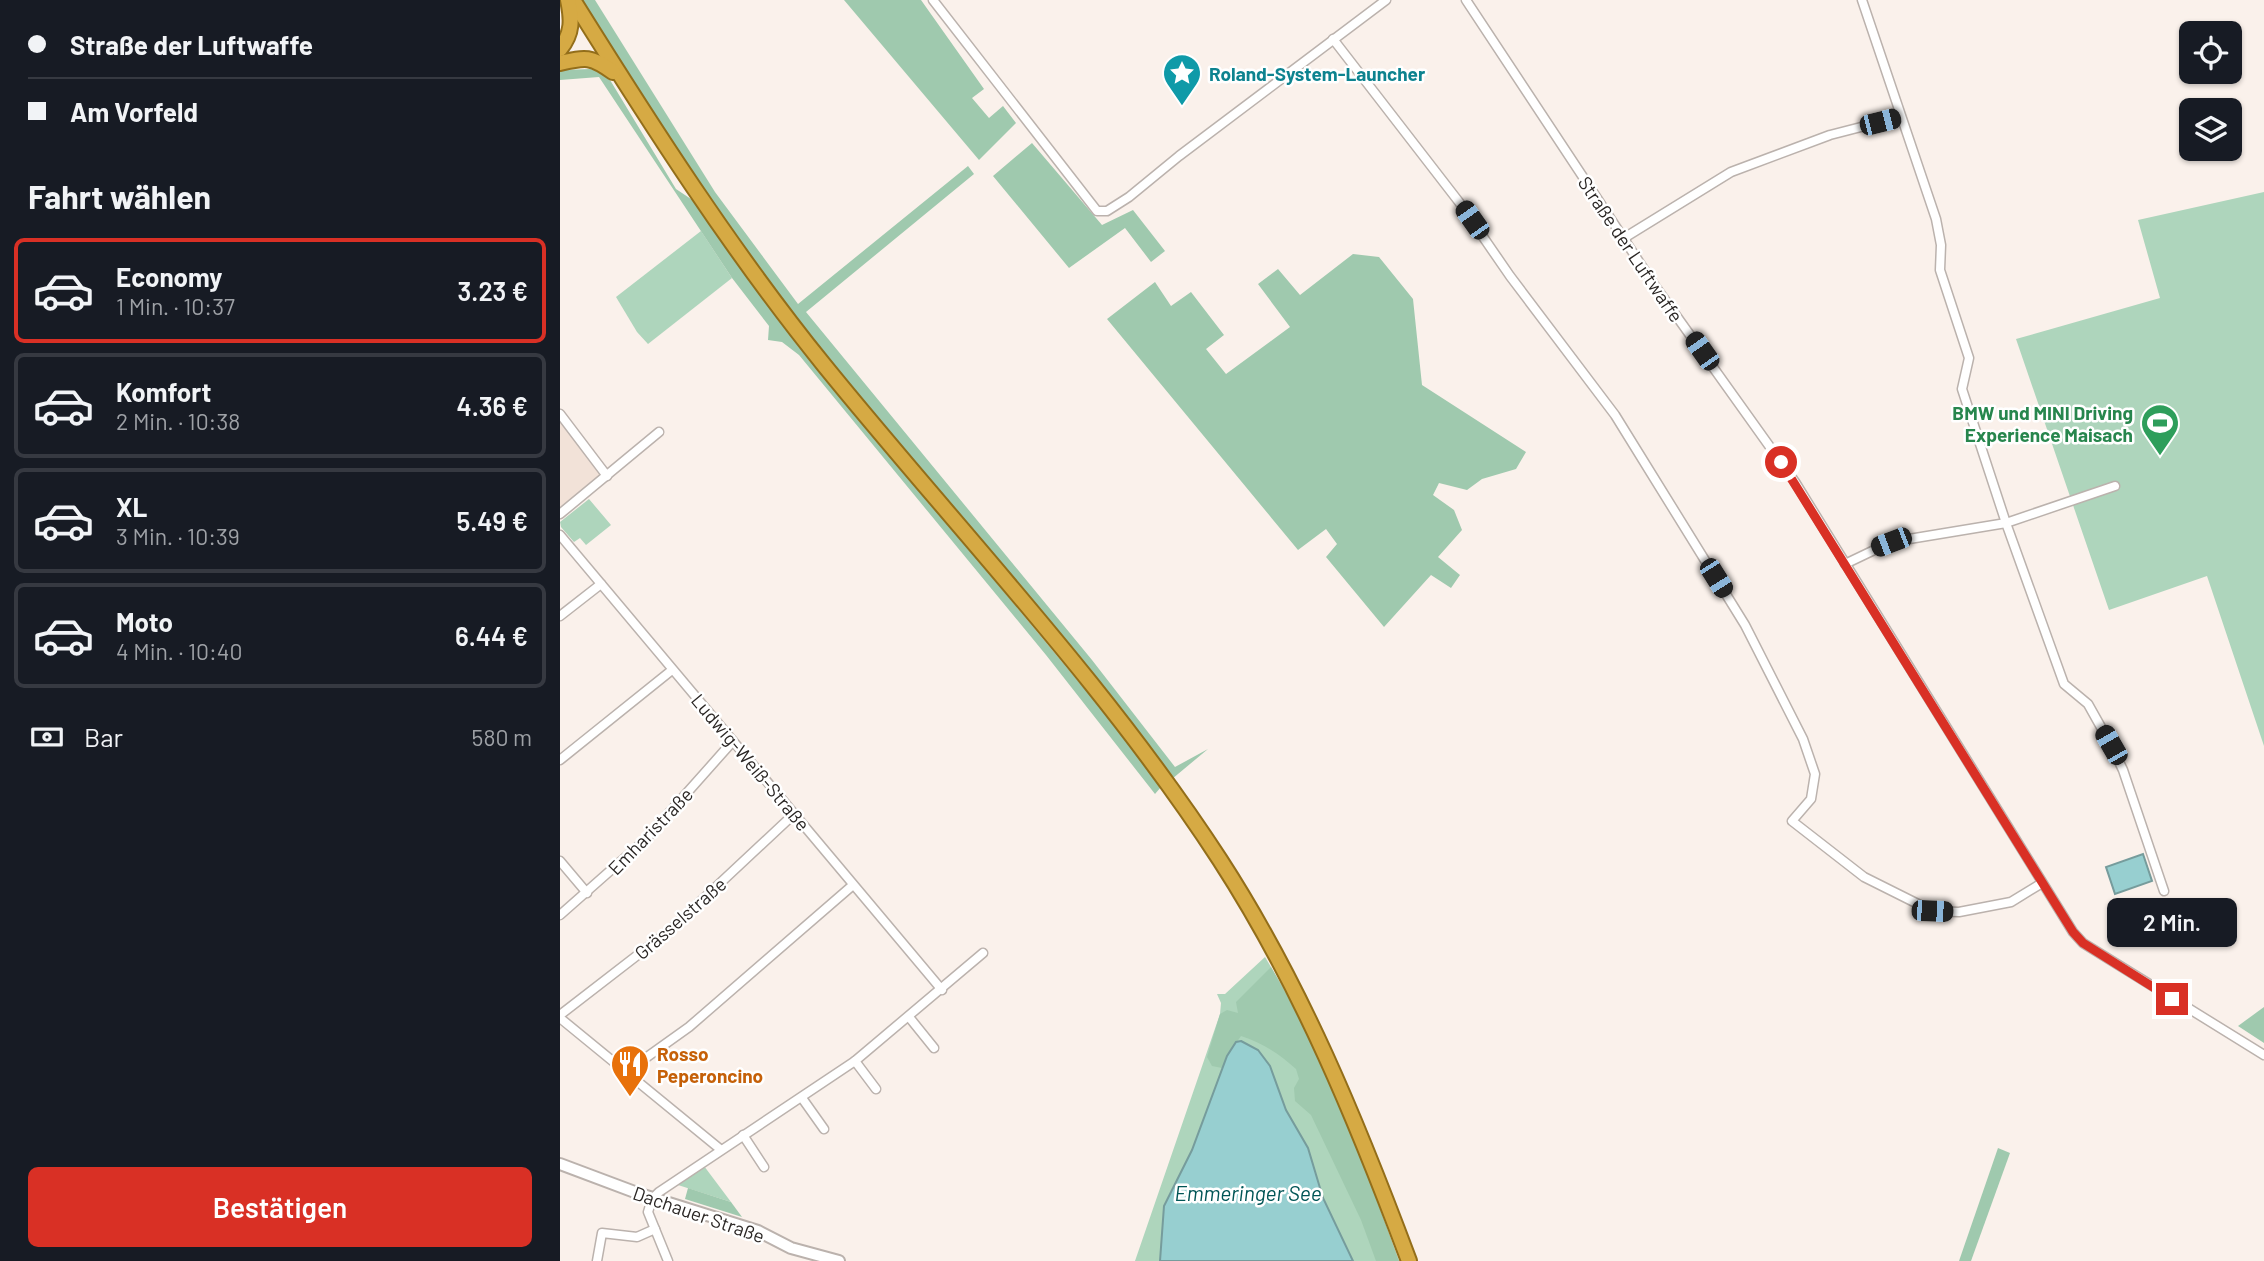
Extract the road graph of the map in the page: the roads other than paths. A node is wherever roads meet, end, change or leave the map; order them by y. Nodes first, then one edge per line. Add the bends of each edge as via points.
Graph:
1 (570, 0) edge
2 (933, 0) edge
3 (1386, 0) edge
4 (1466, 0) edge
5 (1862, 0) edge
6 (1333, 39) junction
7 (560, 49) edge
8 (560, 63) edge
9 (620, 77) junction
10 (1900, 117) junction
11 (1624, 238) junction
12 (560, 414) edge
13 (659, 432) dead end
14 (607, 476) junction
15 (2115, 486) dead end
16 (560, 514) edge
17 (2006, 523) junction
18 (560, 535) edge
19 (1845, 564) junction
20 (601, 584) junction
21 (560, 616) edge
22 (672, 670) junction
23 (733, 741) junction
24 (560, 760) edge
25 (794, 814) junction
26 (560, 861) edge
27 (2042, 883) junction
28 (853, 885) junction
29 (2164, 891) dead end
30 (587, 893) junction
31 (560, 915) edge
32 (983, 953) dead end
33 (942, 990) junction
34 (560, 1016) edge
35 (908, 1017) junction
36 (934, 1048) dead end
37 (2264, 1055) edge
38 (855, 1061) junction
39 (626, 1072) junction
40 (876, 1089) dead end
41 (802, 1098) junction
42 (824, 1129) dead end
43 (743, 1135) junction
44 (720, 1149) junction
45 (560, 1164) edge
46 (764, 1167) dead end
47 (652, 1199) junction
48 (655, 1229) junction
49 (597, 1261) edge
50 (667, 1261) edge
51 (839, 1261) edge
52 (1409, 1261) edge

1 - 7 highway via 572,23
1 - 9 highway
2 - 6 street via 1097,211 1107,211 1129,197
3 - 6 street
4 - 11 street, Straße der Luftwaffe
5 - 10 street
6 - 27 street via 1615,415 1745,625 1803,739 1815,774 1811,799 1792,821 1864,877 1932,911 1959,912 2011,902
8 - 9 highway via 586,57
9 - 52 highway via 729,238 820,360 1116,715 1221,862 1304,1007 1338,1079
10 - 11 street via 1830,135 1731,172
10 - 17 street via 1936,219 1940,270 1969,358 1962,389
11 - 19 street, Straße der Luftwaffe via 1767,442
12 - 14 street
13 - 14 street
14 - 16 street
15 - 17 street
17 - 19 street via 1891,542
17 - 29 street via 2064,684 2088,704 2111,745
18 - 20 street, Ludwig-Weiß-Straße
19 - 27 street, Straße der Luftwaffe
20 - 21 street
20 - 22 street, Ludwig-Weiß-Straße
22 - 23 street, Ludwig-Weiß-Straße
22 - 24 street
23 - 25 street, Ludwig-Weiß-Straße
23 - 30 street, Emharistraße via 645,841
25 - 28 street, Ludwig-Weiß-Straße
25 - 34 street, Grässelstraße via 670,930
26 - 30 street
27 - 37 street, Straße der Luftwaffe via 2083,943
28 - 33 street, Ludwig-Weiß-Straße
28 - 39 street via 689,1027
30 - 31 street, Emharistraße
32 - 33 street
33 - 35 street
34 - 39 street
35 - 36 street
35 - 38 street
38 - 40 street
38 - 41 street
39 - 44 street
41 - 42 street
41 - 43 street
43 - 44 street
43 - 46 street
44 - 47 street
45 - 47 street, Dachauer Straße
47 - 48 street via 648,1212
47 - 51 street, Dachauer Straße
48 - 49 street via 637,1237 602,1233
48 - 50 street

